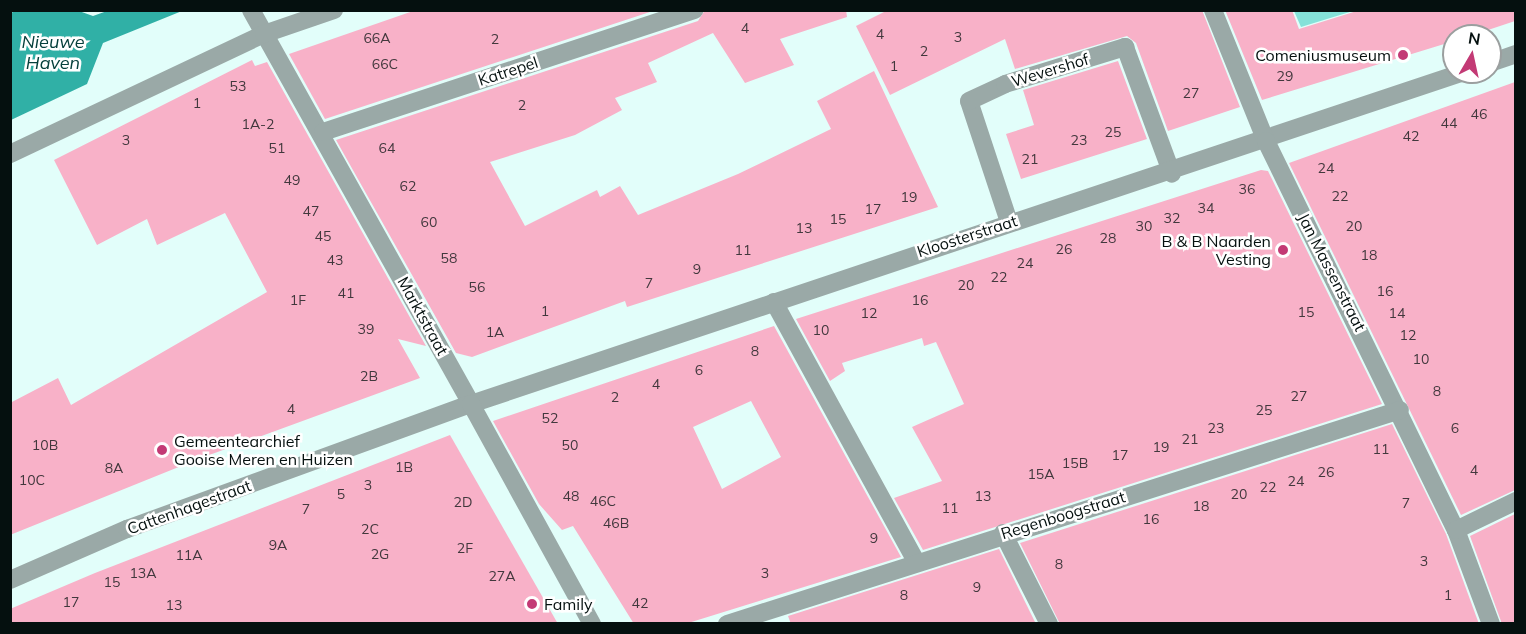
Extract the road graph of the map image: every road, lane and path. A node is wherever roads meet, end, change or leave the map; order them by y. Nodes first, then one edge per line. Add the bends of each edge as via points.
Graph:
1 (251, 10) edge
2 (333, 10) edge
3 (694, 10) edge
4 (1213, 10) edge
5 (264, 34) junction
6 (1442, 80) edge
7 (323, 132) junction
8 (1266, 141) junction
9 (10, 154) edge
10 (1172, 174) junction
11 (1009, 222) junction
12 (774, 302) junction
13 (471, 404) junction
14 (1401, 410) junction
15 (1515, 501) edge
16 (1456, 530) junction
17 (1003, 533) junction
18 (916, 561) junction
19 (10, 580) edge
20 (592, 624) edge
21 (727, 624) edge
22 (1049, 624) edge
23 (1491, 624) edge

1 - 5 street, Marktstraat
2 - 5 street
3 - 7 street, Katrepel
4 - 8 street, Jan Massenstraat
5 - 7 street, Marktstraat
5 - 9 street
6 - 8 street, Kloosterstraat
7 - 13 street, Marktstraat
8 - 10 street, Kloosterstraat
8 - 14 street, Jan Massenstraat
10 - 11 street, Kloosterstraat
10 - 11 street, Wevershof via 1125,47 1005,84 969,101
11 - 12 street, Kloosterstraat
12 - 13 street, Kloosterstraat
12 - 18 street
13 - 19 street, Cattenhagestraat via 127,530
13 - 20 street, Marktstraat
14 - 16 street, Jan Massenstraat
14 - 17 street, Regenboogstraat
15 - 16 street
16 - 23 street, Jan Massenstraat
17 - 18 street, Regenboogstraat
17 - 22 street
18 - 21 street, Regenboogstraat

